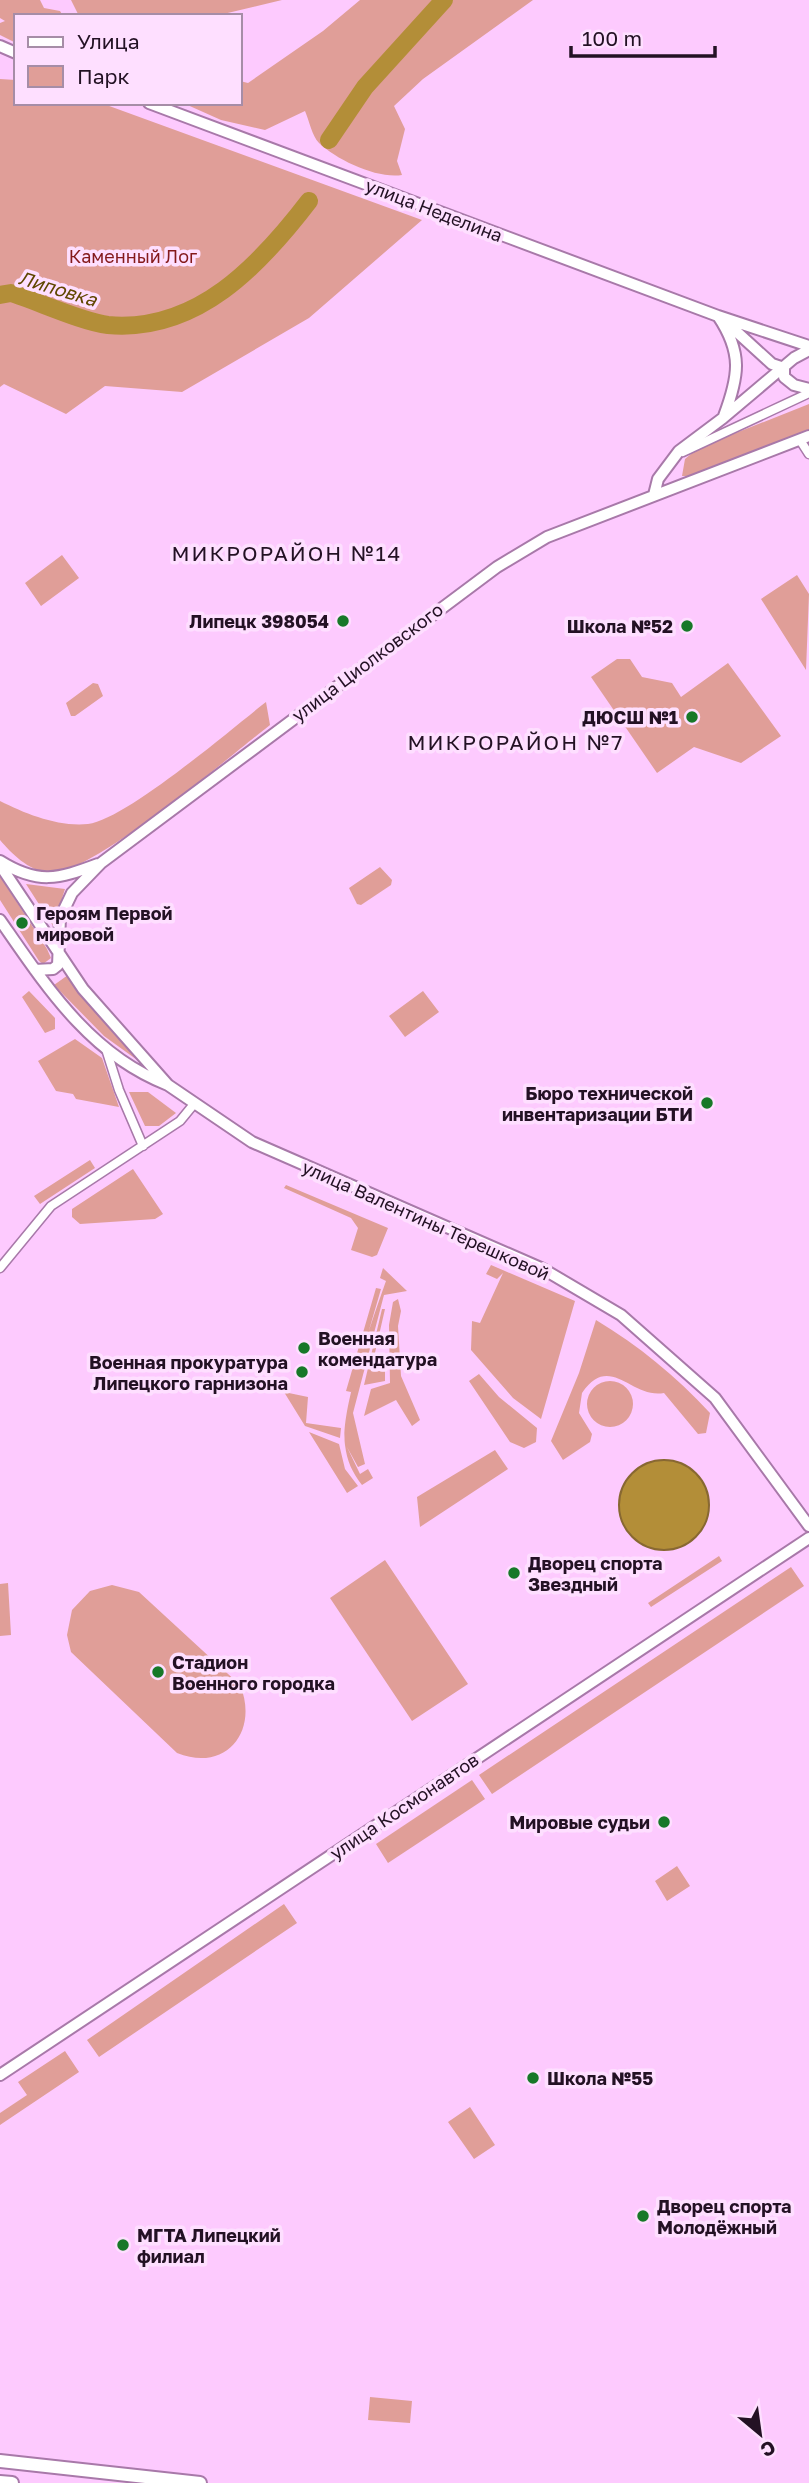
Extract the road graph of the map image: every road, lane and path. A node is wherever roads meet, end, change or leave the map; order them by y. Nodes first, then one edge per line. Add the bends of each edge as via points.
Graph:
1 (154, 105) edge
2 (718, 316) junction
3 (809, 348) edge
4 (784, 368) junction
5 (809, 391) edge
6 (723, 418) junction
7 (804, 438) edge
8 (809, 454) edge
9 (674, 456) junction
10 (654, 495) junction
11 (0, 863) edge
12 (101, 863) junction
13 (0, 920) edge
14 (60, 958) junction
15 (35, 970) junction
16 (106, 1049) junction
17 (168, 1085) junction
18 (194, 1104) junction
19 (136, 1129) junction
20 (163, 1133) junction
21 (143, 1146) junction
22 (0, 1268) edge
23 (809, 1526) edge
24 (809, 1538) edge
25 (0, 2075) edge
26 (0, 2461) edge
27 (0, 2482) edge
28 (12, 2483) edge
29 (198, 2483) edge

1 - 2 main road, улица Неделина
2 - 3 main road, улица Неделина
2 - 4 main road, улица Неделина via 772,364
2 - 6 main road via 730,334 737,361
3 - 4 main road
4 - 5 main road, улица Неделина via 785,377
4 - 6 main road
5 - 9 street
6 - 9 main road
7 - 8 street
7 - 10 main road, улица Циолковского
9 - 10 main road via 658,479
10 - 12 main road, улица Циолковского via 547,537 496,567
11 - 12 main road via 19,873 51,879
11 - 14 main road, улица Валентины Терешковой
12 - 14 main road via 72,893 60,918
13 - 15 main road, улица Валентины Терешковой
14 - 15 main road via 53,970
14 - 17 main road, улица Валентины Терешковой
15 - 16 main road, улица Валентины Терешковой via 69,1015
16 - 17 main road, улица Валентины Терешковой
16 - 19 street
17 - 18 main road, улица Валентины Терешковой
18 - 20 street
18 - 23 main road, улица Валентины Терешковой via 282,1157 543,1269 621,1315 715,1398
19 - 20 street via 146,1136
19 - 21 street
20 - 21 street
21 - 22 street via 51,1206
24 - 25 main road, улица Космонавтов
26 - 29 main road
27 - 28 main road

